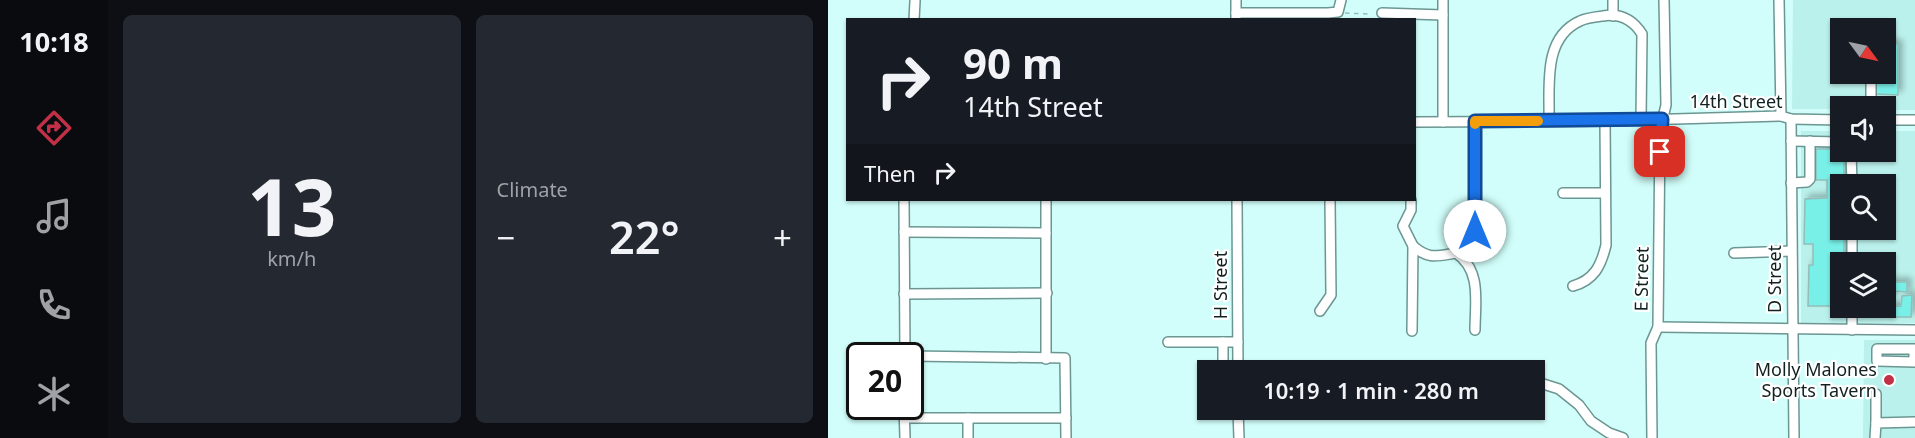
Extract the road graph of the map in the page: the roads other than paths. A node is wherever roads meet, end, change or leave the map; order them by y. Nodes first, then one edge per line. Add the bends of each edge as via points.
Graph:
1 (1236, 0) edge
2 (1341, 0) edge
3 (1443, 0) edge
4 (1613, 0) edge
5 (1664, 0) edge
6 (1779, 0) edge
7 (915, 1) edge
8 (1382, 13) dead end
9 (1443, 15) junction
10 (1236, 16) edge
11 (1613, 16) junction
12 (914, 18) edge
13 (1781, 117) junction
14 (1641, 119) junction
15 (1662, 119) junction
16 (1791, 119) junction
17 (1830, 120) edge
18 (1896, 120) edge
19 (1915, 120) edge
20 (1475, 121) junction
21 (1549, 121) junction
22 (1605, 121) junction
23 (1416, 122) edge
24 (1443, 122) junction
25 (1791, 141) junction
26 (1810, 141) junction
27 (1830, 142) edge
28 (1791, 183) junction
29 (1563, 193) dead end
30 (1605, 193) junction
31 (904, 201) edge
32 (1046, 201) edge
33 (1237, 201) edge
34 (1330, 201) edge
35 (1411, 201) edge
36 (904, 232) junction
37 (1046, 233) junction
38 (1413, 246) junction
39 (1791, 251) junction
40 (1456, 253) junction
41 (1734, 253) dead end
42 (1573, 286) dead end
43 (1047, 293) junction
44 (904, 294) junction
45 (1320, 312) dead end
46 (1852, 318) edge
47 (1658, 327) junction
48 (1475, 330) dead end
49 (1792, 330) junction
50 (1852, 330) junction
51 (1915, 330) edge
52 (1412, 331) dead end
53 (905, 342) edge
54 (1167, 342) dead end
55 (1223, 342) junction
56 (1238, 342) junction
57 (924, 356) edge
58 (1046, 359) junction
59 (1223, 360) edge
60 (1238, 360) edge
61 (1545, 385) edge
62 (1876, 394) dead end
63 (924, 418) edge
64 (968, 418) junction
65 (1066, 418) junction
66 (904, 420) edge
67 (1238, 420) edge
68 (1915, 422) edge
69 (1875, 423) junction
70 (905, 438) edge
71 (968, 438) edge
72 (1066, 438) edge
73 (1239, 438) edge
74 (1623, 438) edge
75 (1652, 438) edge
76 (1794, 438) edge
77 (1875, 438) edge

1 - 10 street
2 - 10 street via 1338,12
3 - 9 street
4 - 11 street
5 - 15 street, E Street via 1666,105
6 - 13 street
7 - 12 street
8 - 9 street
9 - 24 street
11 - 14 street via 1626,18 1642,34
11 - 21 street via 1581,20 1555,42 1551,54
13 - 15 street, 14th Street
13 - 16 street, 14th Street
14 - 15 street, 14th Street
14 - 22 street, 14th Street
15 - 47 street, E Street
16 - 17 street, 14th Street
16 - 25 street, D Street
18 - 19 street
20 - 21 street, 14th Street
20 - 24 street, 14th Street
20 - 40 street via 1475,231 1469,244
21 - 22 street, 14th Street
22 - 30 street
23 - 24 street, 14th Street
25 - 26 street
25 - 28 street, D Street
26 - 27 street
26 - 28 street via 1810,179
28 - 39 street, D Street
29 - 30 street
30 - 42 street via 1606,245 1602,262 1597,272
31 - 36 street
32 - 37 street
33 - 56 street, H Street
34 - 45 street via 1331,295
35 - 38 street via 1403,226
36 - 37 street
36 - 44 street
37 - 43 street
38 - 40 street via 1430,256
38 - 52 street
39 - 41 street
39 - 49 street, D Street
40 - 48 street via 1464,258 1475,279
43 - 44 street
43 - 58 street
44 - 53 street
46 - 50 street
47 - 49 street
47 - 75 street, E Street via 1652,343
49 - 50 street
49 - 76 street, D Street
50 - 51 street
54 - 55 street
55 - 56 street
55 - 59 street
56 - 60 street, H Street
57 - 58 street
58 - 65 street via 1065,358
61 - 74 street via 1559,389 1591,421
62 - 69 street
63 - 64 street
64 - 65 street
64 - 71 street
65 - 72 street
66 - 70 street
67 - 73 street
68 - 69 street
69 - 77 street

